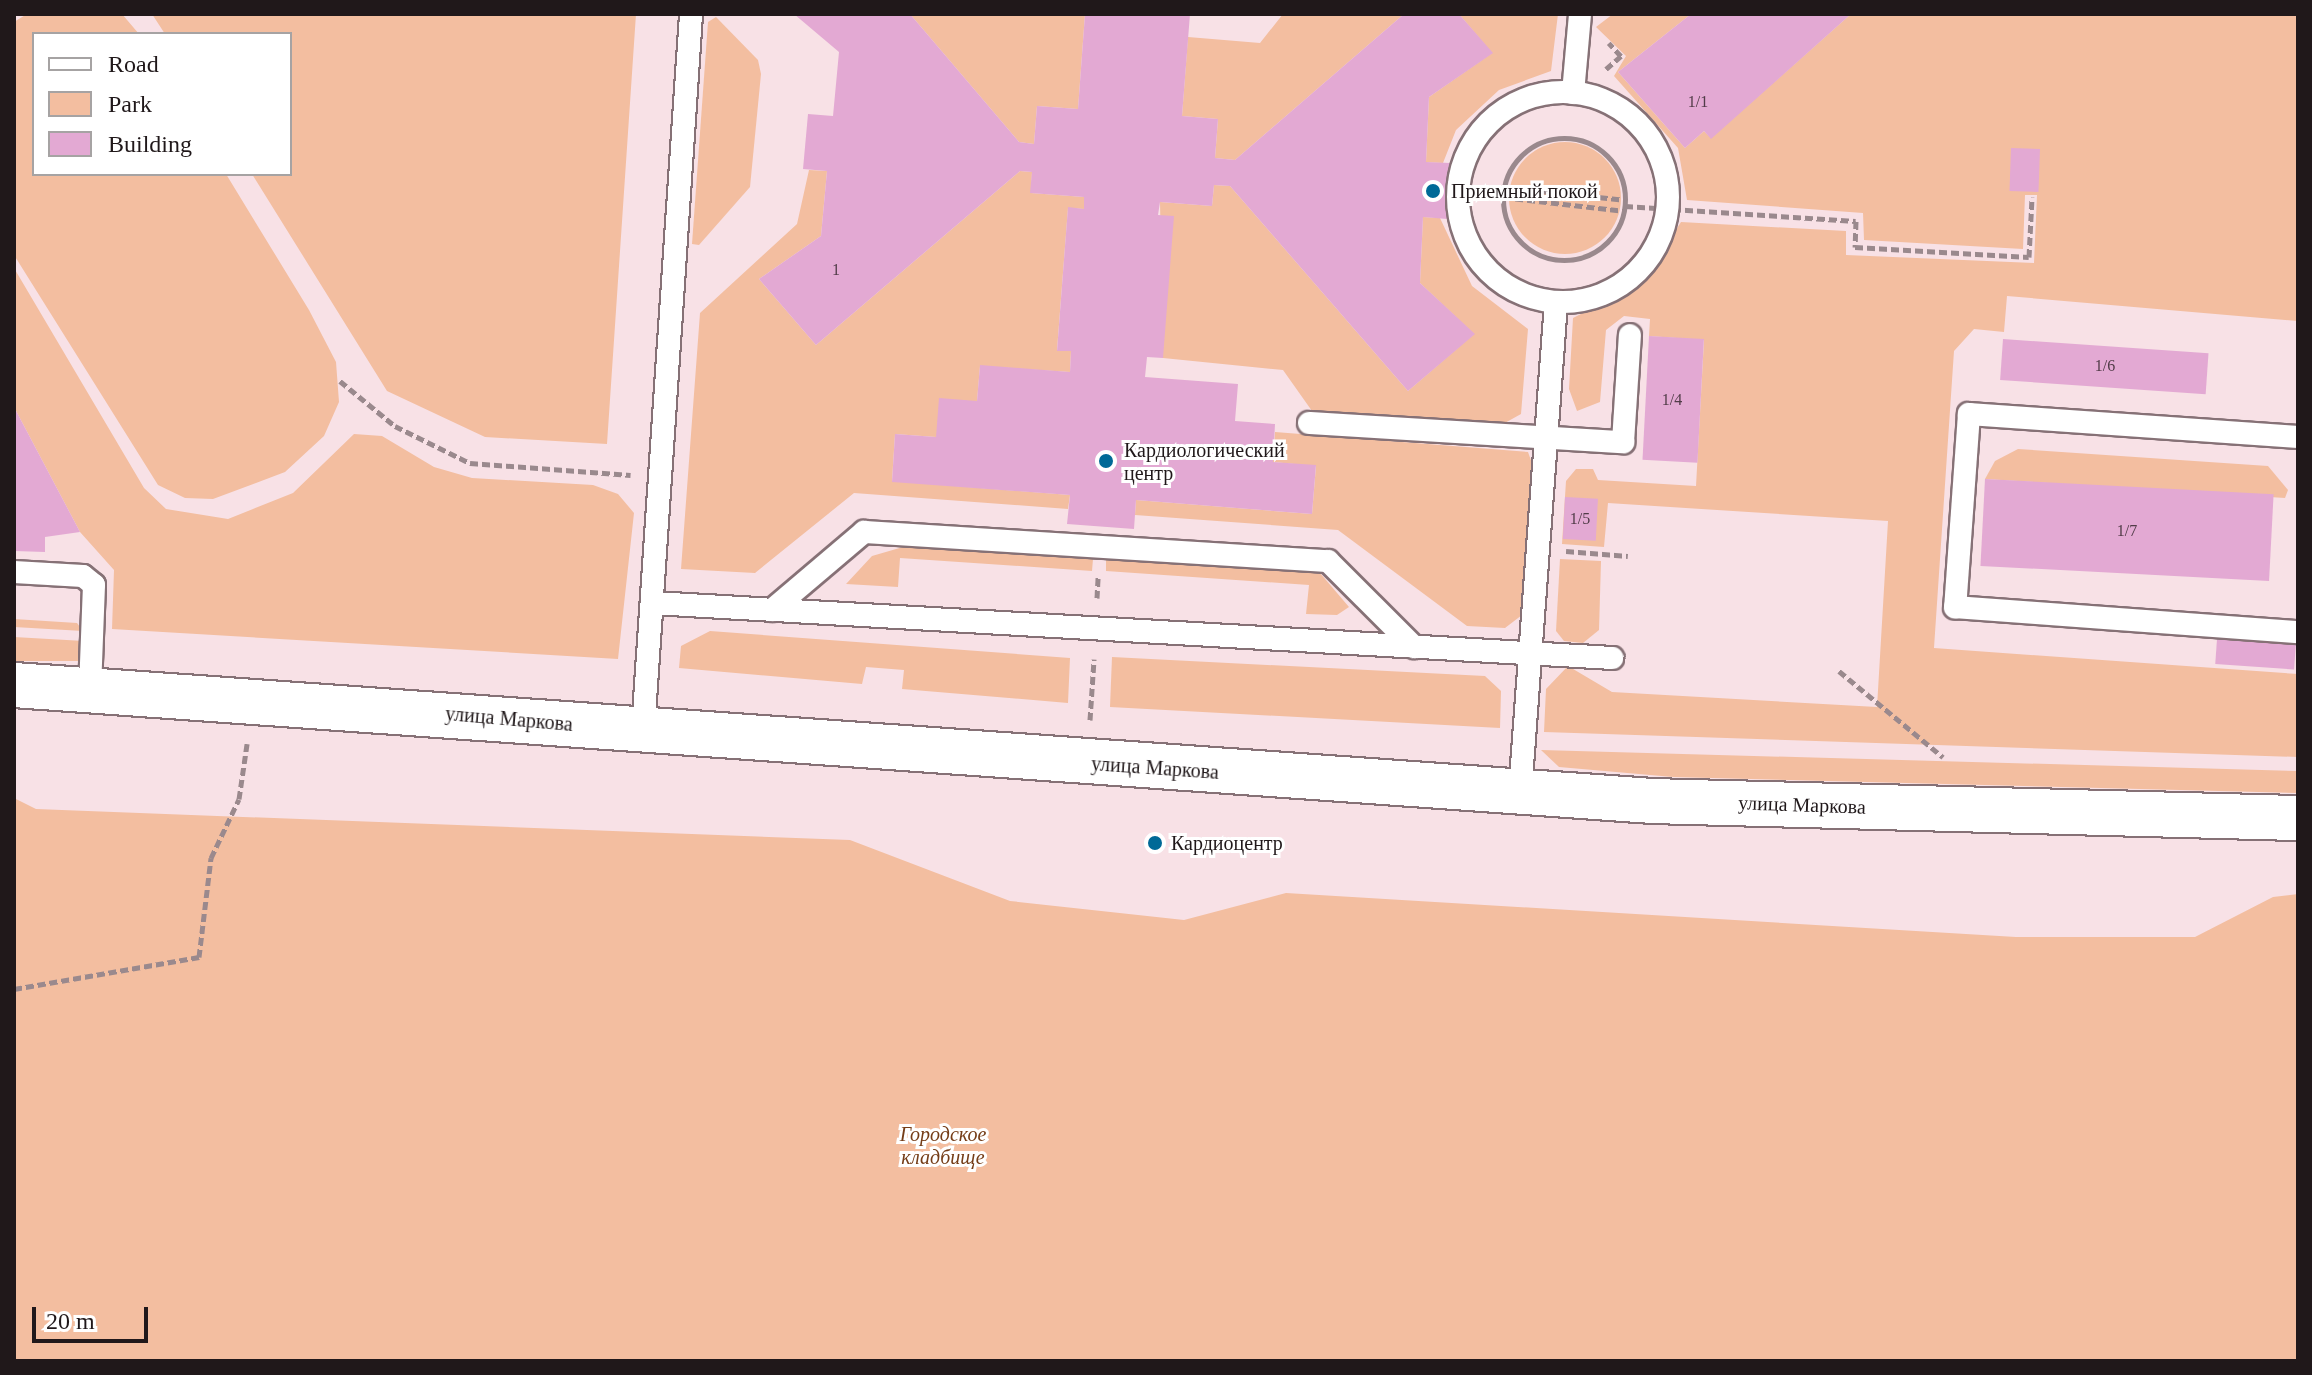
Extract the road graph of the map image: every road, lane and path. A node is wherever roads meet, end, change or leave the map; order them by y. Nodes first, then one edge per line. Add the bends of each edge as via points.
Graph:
1 (691, 14) edge
2 (1580, 14) edge
3 (1573, 93) junction
4 (1504, 187) junction
5 (1564, 193) junction
6 (1503, 197) junction
7 (2032, 197) dead end
8 (1563, 204) junction
9 (1625, 206) junction
10 (1667, 209) junction
11 (1556, 302) junction
12 (1630, 335) dead end
13 (340, 381) dead end
14 (1309, 423) dead end
15 (1547, 437) junction
16 (2298, 437) edge
17 (660, 478) junction
18 (1549, 550) dead end
19 (1628, 556) dead end
20 (1099, 571) dead end
21 (14, 572) edge
22 (1097, 594) dead end
23 (653, 603) junction
24 (772, 610) junction
25 (2298, 632) edge
26 (1414, 647) junction
27 (1095, 650) dead end
28 (1532, 653) junction
29 (1612, 658) dead end
30 (1839, 671) dead end
31 (14, 685) edge
32 (90, 689) junction
33 (239, 696) junction
34 (1090, 720) dead end
35 (643, 730) junction
36 (1943, 757) dead end
37 (1520, 793) junction
38 (2298, 818) edge
39 (14, 989) edge

1 - 17 lane
2 - 3 lane
3 - 10 lane via 1610,103 1647,135 1666,178
3 - 11 lane via 1526,99 1492,119 1471,147 1458,195 1458,218 1481,263 1521,293
4 - 5 path
4 - 6 path
4 - 9 path via 1530,148 1569,138 1614,162
5 - 8 path
5 - 9 path
6 - 8 path
6 - 9 path via 1515,236 1554,260 1599,249
7 - 10 path via 2029,257 1855,247 1856,221
8 - 9 path
9 - 10 path
10 - 11 lane via 1659,239 1631,277 1601,296
11 - 15 lane
12 - 15 lane via 1623,442
13 - 17 path via 395,426 470,463
14 - 15 lane
15 - 28 lane
16 - 25 lane via 1969,414 1955,607
17 - 23 lane
18 - 19 path
20 - 22 path
21 - 32 lane via 83,576 94,585
23 - 24 lane
23 - 35 lane
24 - 26 lane
24 - 26 lane via 864,532 1328,561
26 - 28 lane
27 - 34 path
28 - 29 lane
28 - 37 lane
30 - 36 path
31 - 32 street, улица Маркова
32 - 33 street, улица Маркова
33 - 35 street, улица Маркова
33 - 39 path via 249,730 239,799 211,858 199,957
35 - 37 street, улица Маркова
37 - 38 street, улица Маркова

